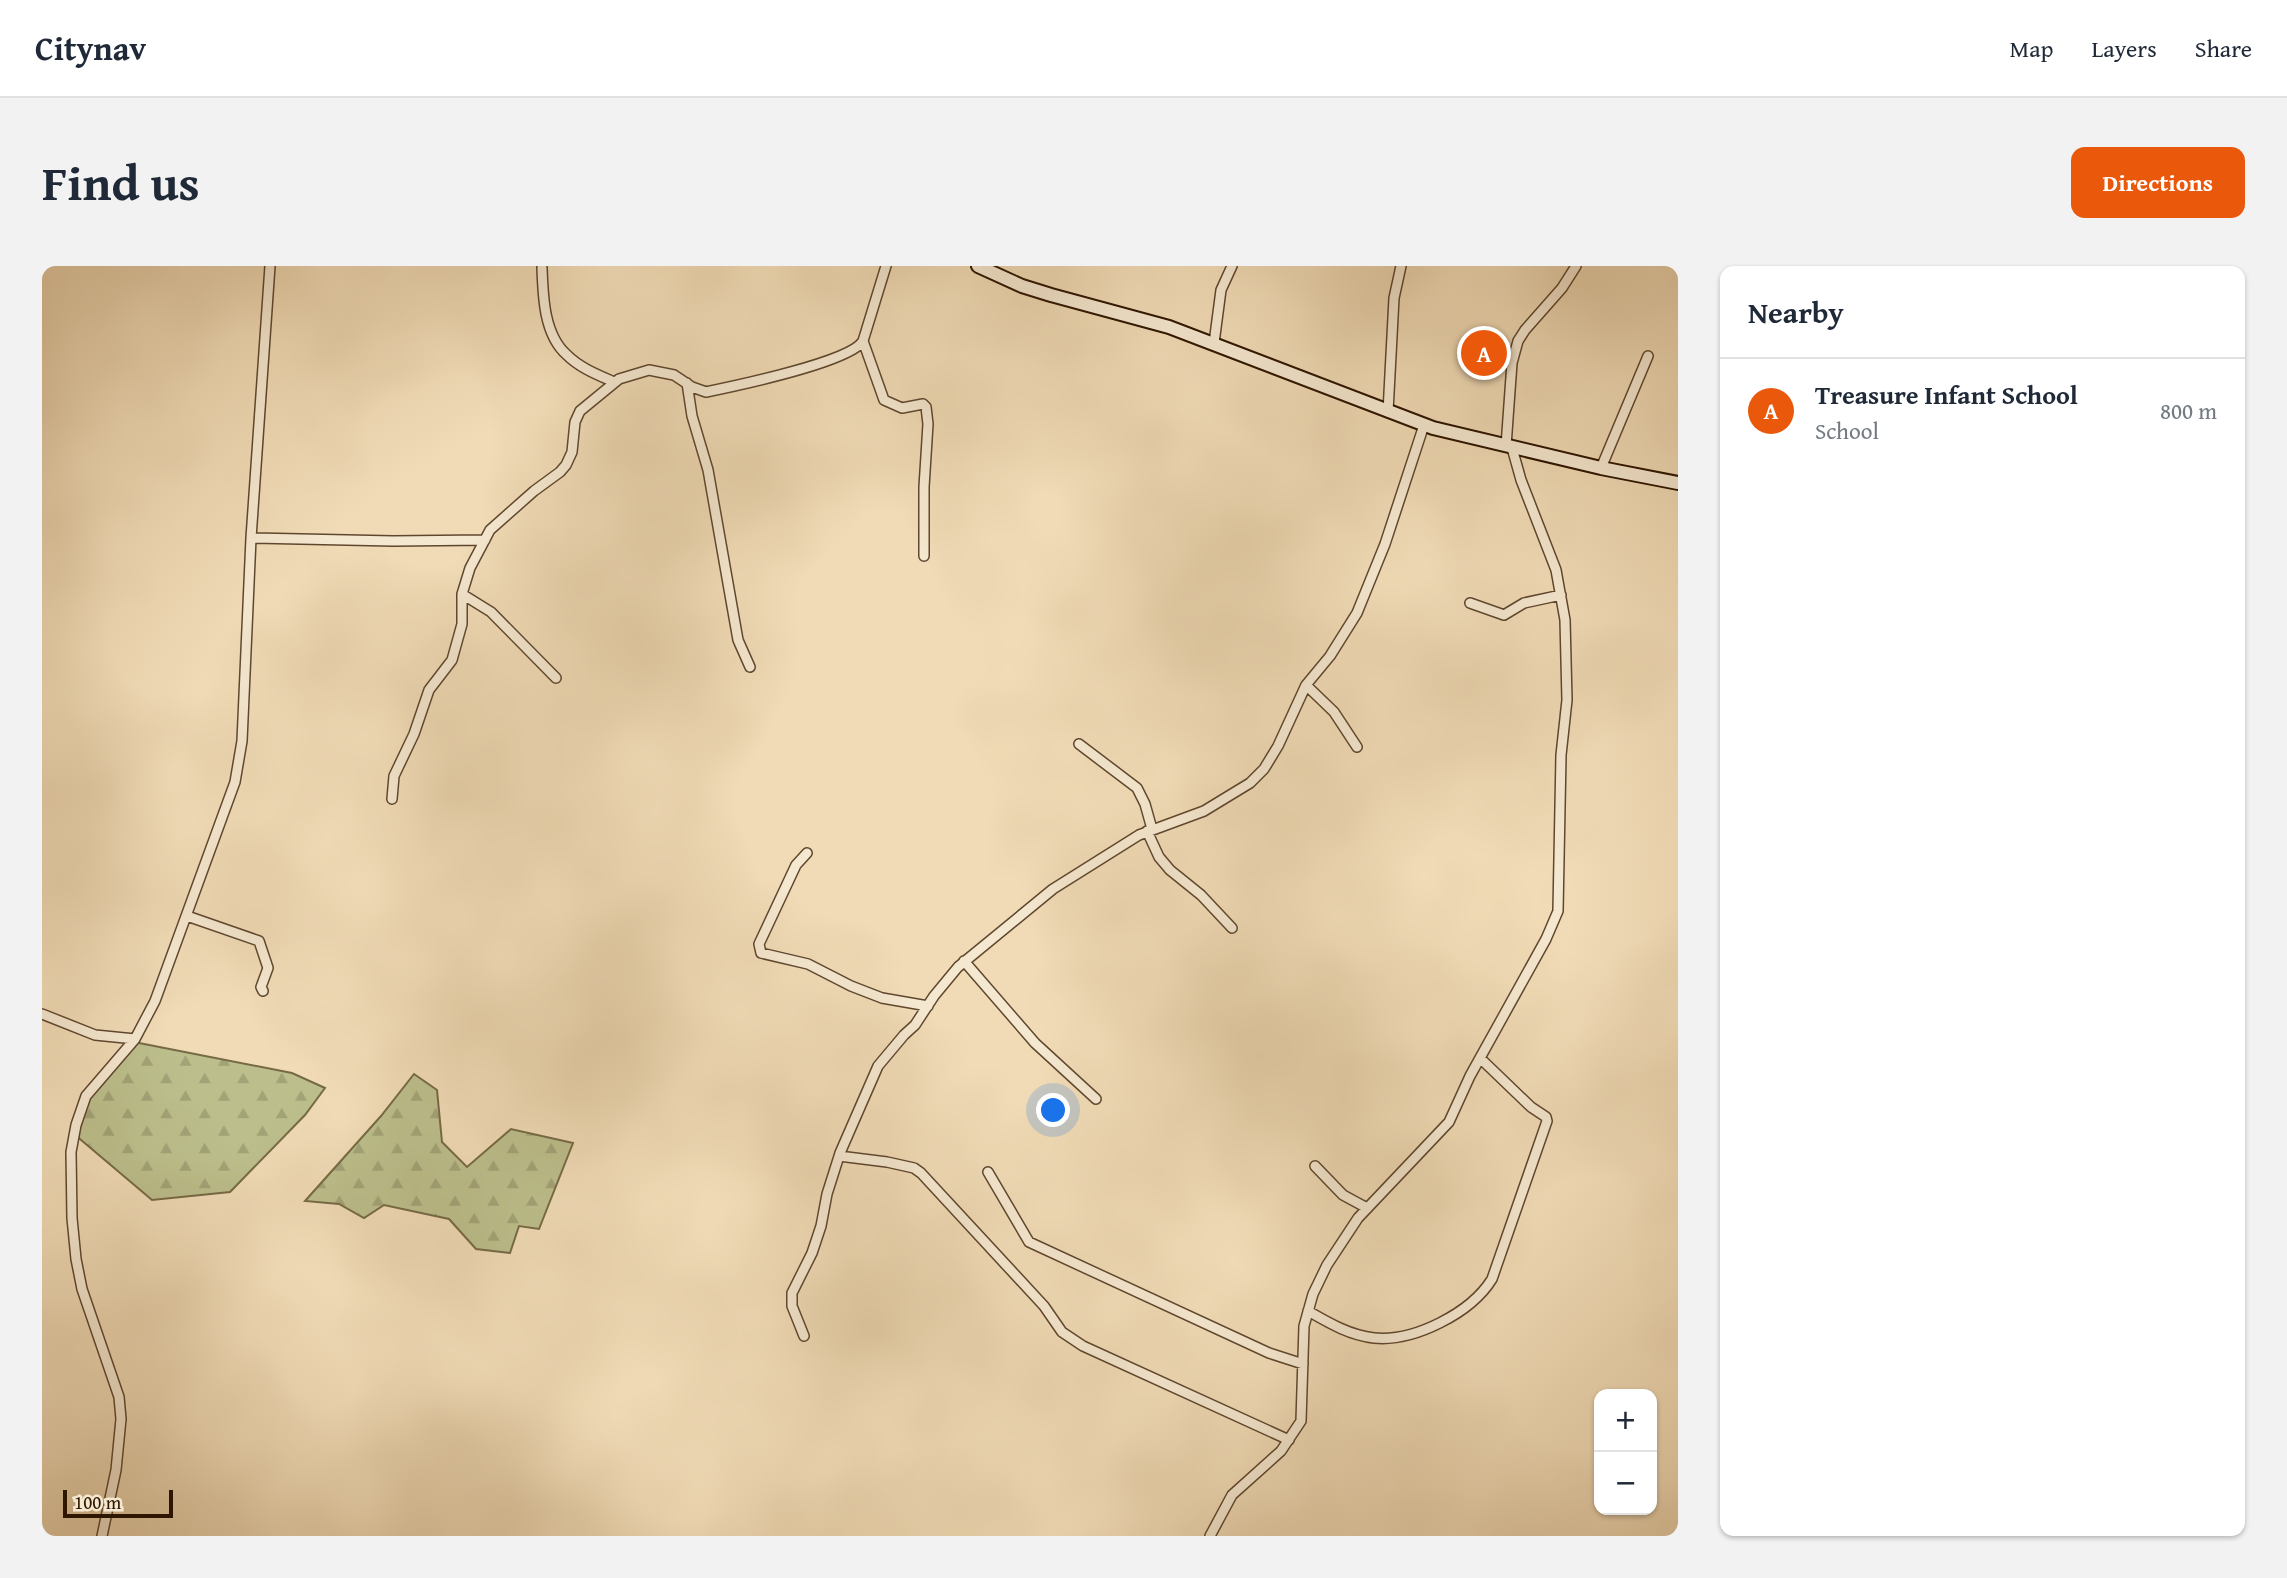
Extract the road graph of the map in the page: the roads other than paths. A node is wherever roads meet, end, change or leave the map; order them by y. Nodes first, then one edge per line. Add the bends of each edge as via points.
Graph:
1 (271, 266) edge
2 (886, 266) edge
3 (978, 266) edge
4 (1231, 266) edge
5 (1401, 266) edge
6 (1576, 266) edge
7 (542, 268) dead end
8 (863, 341) junction
9 (1214, 343) junction
10 (1648, 356) dead end
11 (614, 383) junction
12 (687, 383) junction
13 (1388, 412) junction
14 (1424, 425) junction
15 (1509, 447) junction
16 (1601, 468) junction
17 (1678, 483) edge
18 (251, 538) junction
19 (485, 540) junction
20 (924, 556) dead end
21 (462, 594) junction
22 (1562, 595) junction
23 (1471, 603) dead end
24 (750, 667) dead end
25 (556, 678) dead end
26 (1306, 685) junction
27 (1079, 744) dead end
28 (1357, 747) dead end
29 (392, 799) dead end
30 (1150, 830) junction
31 (807, 853) dead end
32 (187, 916) junction
33 (1232, 929) dead end
34 (964, 961) junction
35 (263, 991) dead end
36 (928, 1006) junction
37 (42, 1014) edge
38 (135, 1039) junction
39 (1480, 1058) junction
40 (1096, 1099) dead end
41 (839, 1156) junction
42 (1315, 1166) dead end
43 (988, 1172) dead end
44 (1367, 1208) junction
45 (1308, 1311) junction
46 (804, 1336) dead end
47 (1303, 1364) junction
48 (1290, 1440) junction
49 (102, 1536) edge
50 (1210, 1536) edge

1 - 18 street
2 - 8 street
3 - 9 street via 1051,296 1142,318
4 - 9 street via 1221,290
5 - 13 street via 1394,298
6 - 15 street via 1518,341 1512,363
7 - 11 street via 546,313 562,350 574,362
8 - 12 street via 855,350 831,360 737,385 706,392
8 - 20 street via 884,400 902,408 926,407
9 - 13 street
10 - 16 street
11 - 12 street via 649,370
11 - 19 street via 580,411 572,452 560,472 495,525
12 - 24 street via 727,565 738,640
13 - 14 street
14 - 15 street
14 - 26 street via 1357,613
15 - 16 street
15 - 22 street
16 - 17 street
18 - 19 street
18 - 32 street via 240,759 231,798
19 - 21 street
21 - 25 street via 491,612
21 - 29 street via 462,624 452,660 429,690 394,776
22 - 23 street via 1524,603 1504,615
22 - 39 street via 1567,700 1561,755 1559,904 1546,939
26 - 28 street via 1334,712
26 - 30 street via 1271,761 1257,777 1203,811
27 - 30 street via 1137,788
30 - 33 street via 1159,857
30 - 34 street via 1053,889
31 - 36 street via 796,865 759,944 761,953 808,964 882,998
32 - 35 street via 258,941 268,968
32 - 38 street via 155,1001
34 - 36 street
34 - 40 street via 1035,1042
36 - 41 street via 878,1066
37 - 38 street via 95,1035
38 - 49 street via 86,1096 71,1152 76,1259 119,1397 121,1419
39 - 44 street via 1449,1122
39 - 45 street via 1547,1121 1488,1286 1444,1321 1414,1333 1376,1338 1346,1331
41 - 46 street via 818,1237 792,1293
41 - 48 street via 887,1162 921,1173 1044,1306 1062,1332 1083,1346
42 - 44 street via 1343,1195
43 - 47 street via 1029,1242 1269,1353
44 - 45 street via 1327,1265
45 - 47 street
47 - 48 street via 1301,1421
48 - 50 street via 1232,1495

